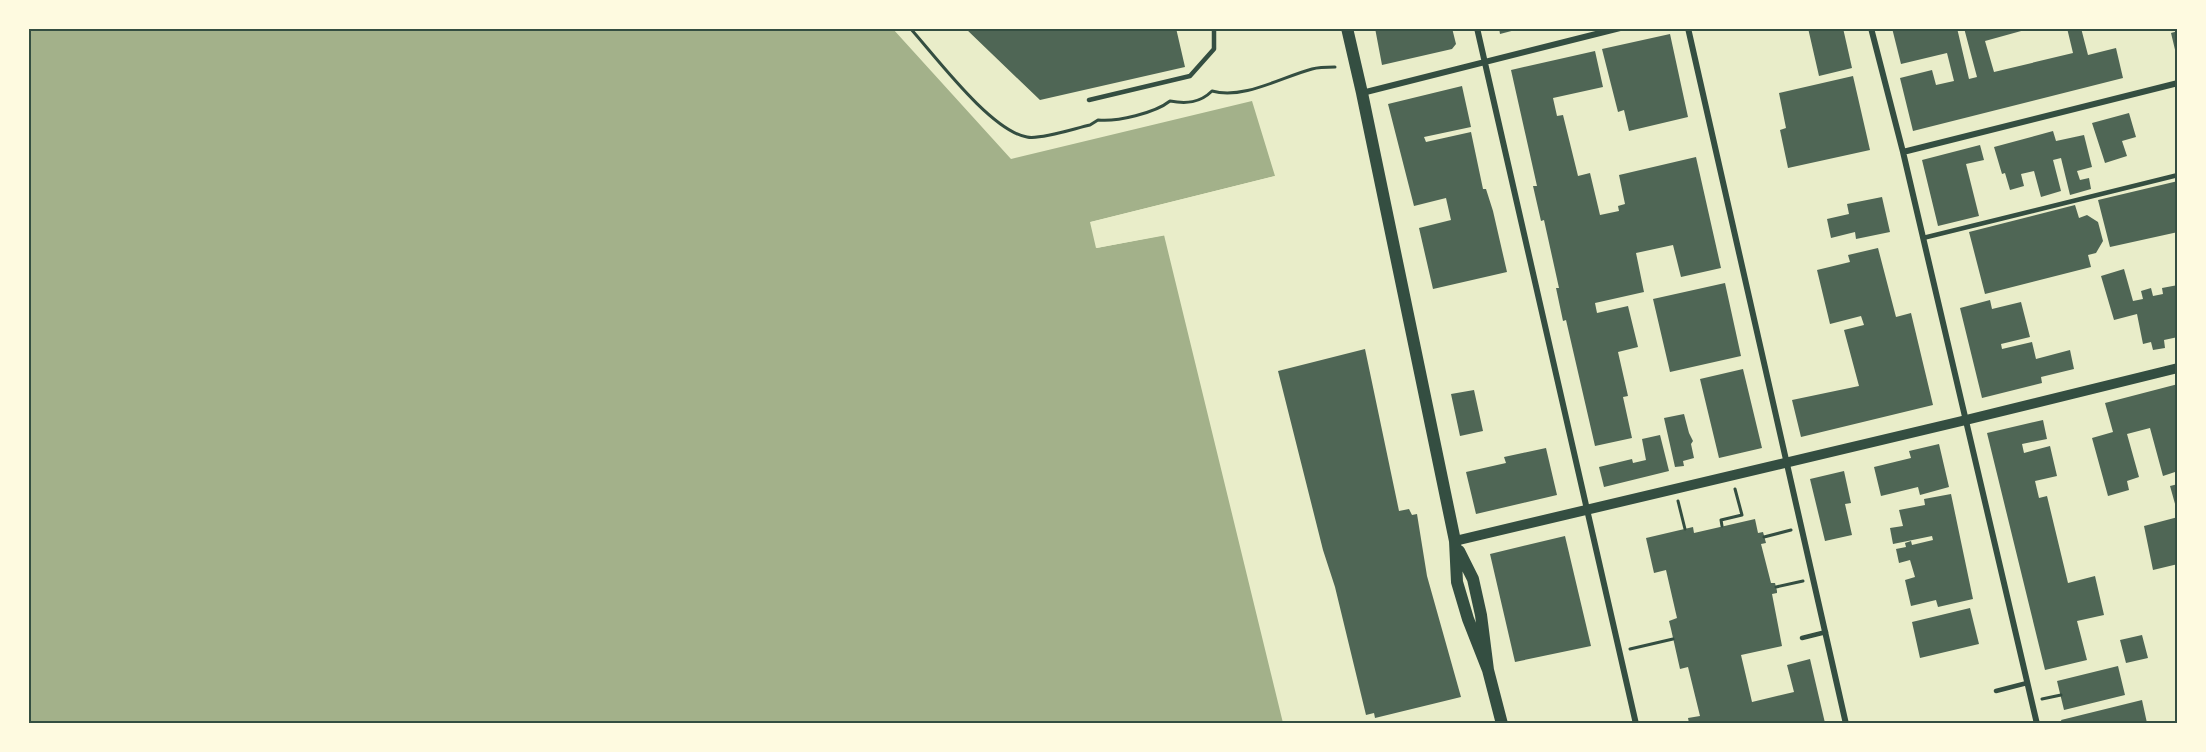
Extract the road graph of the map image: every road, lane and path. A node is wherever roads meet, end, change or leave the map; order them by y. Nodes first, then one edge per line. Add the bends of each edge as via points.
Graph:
1 (1214, 28) edge
2 (1347, 28) edge
3 (1477, 28) edge
4 (1620, 28) edge
5 (1688, 28) edge
6 (1871, 28) edge
7 (1485, 62) junction
8 (2178, 83) edge
9 (1362, 93) junction
10 (1089, 100) dead end
11 (1903, 152) junction
12 (2178, 175) edge
13 (1923, 238) junction
14 (2178, 368) edge
15 (1965, 420) junction
16 (1786, 461) junction
17 (1674, 488) junction
18 (1738, 498) dead end
19 (1586, 509) junction
20 (1722, 526) dead end
21 (1802, 527) junction
22 (1685, 529) dead end
23 (1764, 537) dead end
24 (1455, 540) junction
25 (1813, 579) junction
26 (1776, 587) dead end
27 (1826, 632) junction
28 (1802, 638) dead end
29 (1673, 639) dead end
30 (1643, 646) dead end
31 (2027, 683) junction
32 (1996, 691) dead end
33 (2061, 695) dead end
34 (2032, 702) junction
35 (1502, 723) edge
36 (1636, 723) edge
37 (1846, 723) edge
38 (2037, 723) edge

1 - 10 lane via 1214,49 1190,76
2 - 9 main road
3 - 7 street
4 - 7 street
5 - 16 street
6 - 11 street
7 - 9 street
7 - 19 street
8 - 11 street
9 - 24 main road
11 - 13 street
12 - 13 lane
13 - 15 street
14 - 15 street
15 - 16 street
15 - 31 street
16 - 17 street
16 - 21 street
17 - 19 street
17 - 22 path
18 - 20 path via 1742,515 1721,520
19 - 24 street
19 - 36 street
21 - 23 path
21 - 25 street
24 - 35 main road via 1457,582
25 - 26 path
25 - 27 street
27 - 28 lane
27 - 37 street
29 - 30 path
31 - 32 lane
31 - 34 street
33 - 34 path
34 - 38 street

